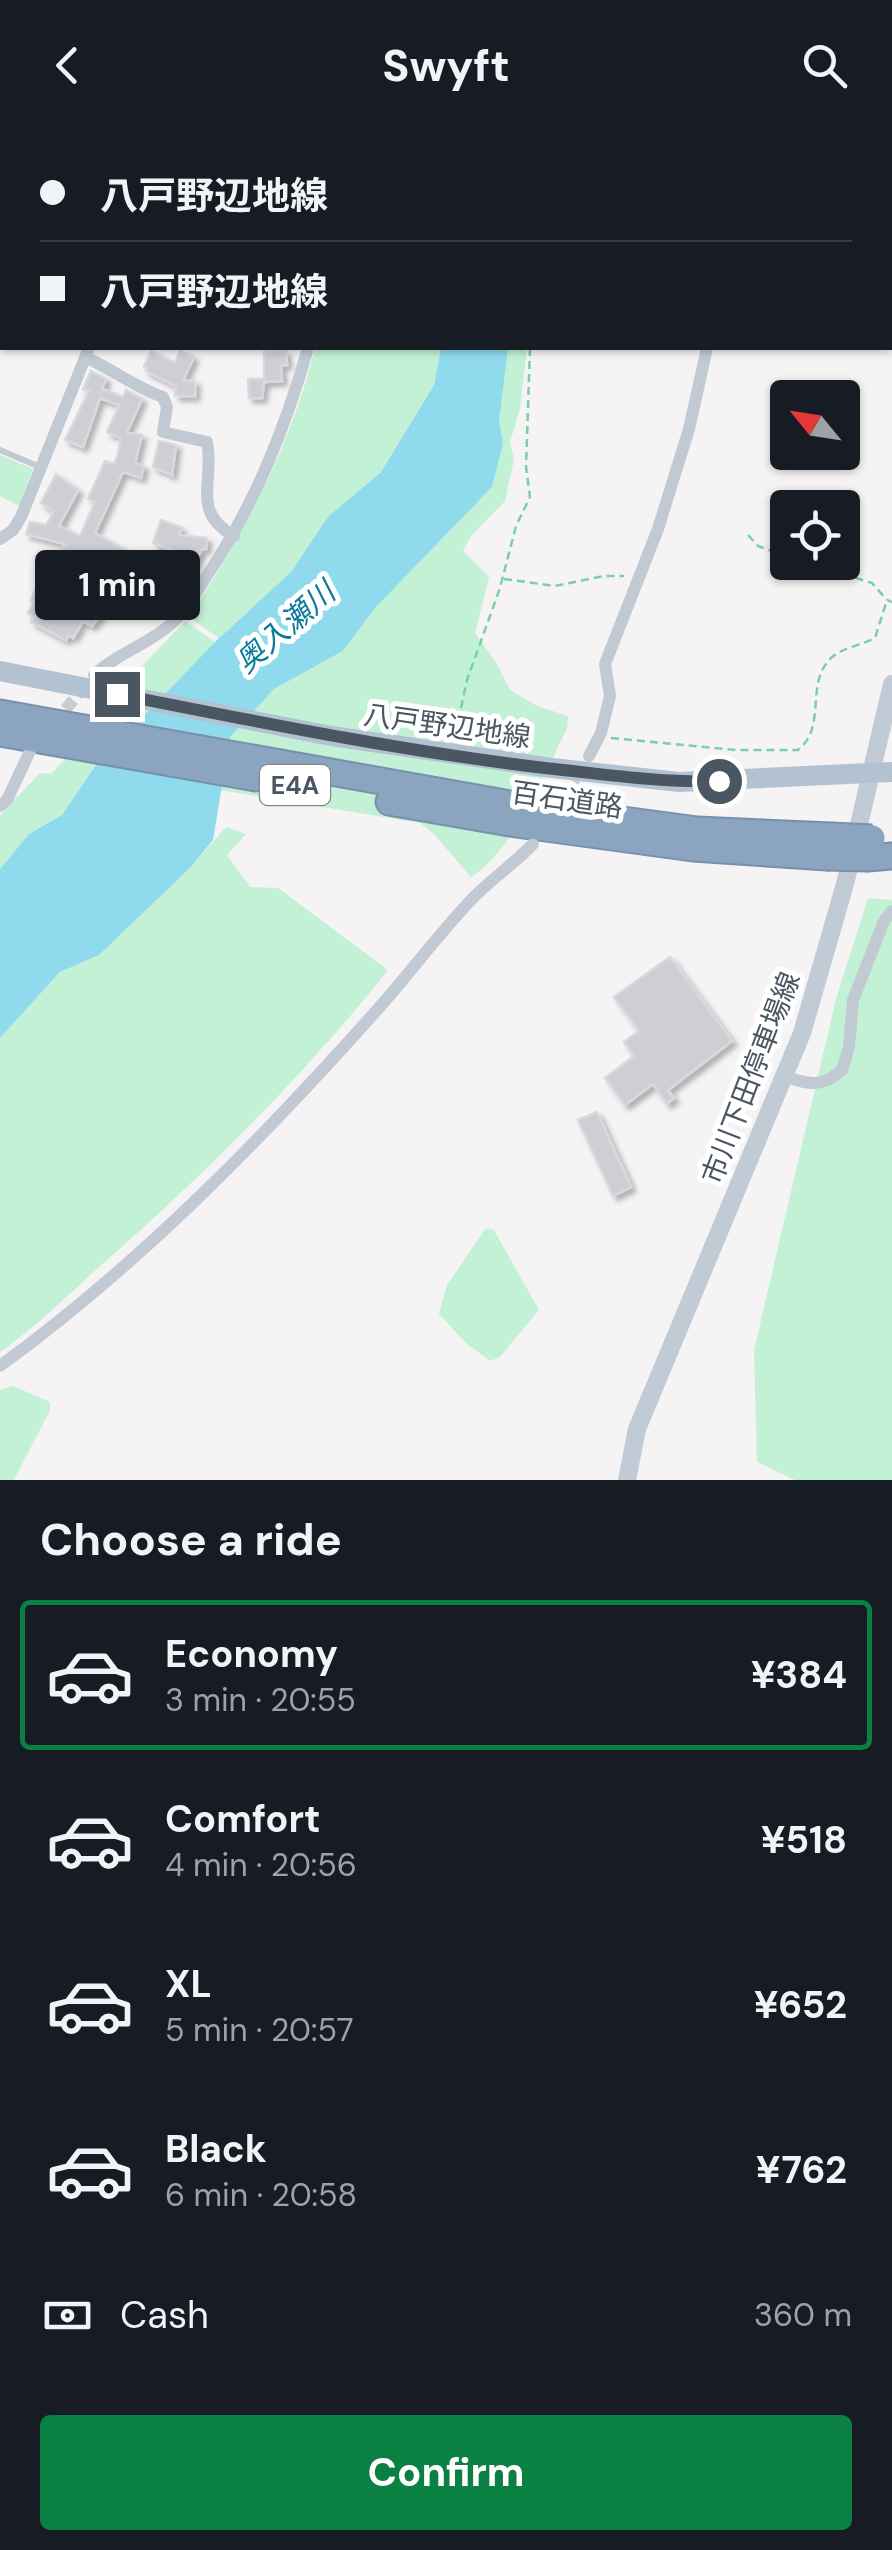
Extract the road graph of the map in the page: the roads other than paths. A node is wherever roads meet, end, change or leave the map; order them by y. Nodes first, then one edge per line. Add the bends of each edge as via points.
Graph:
1 (307, 350) edge
2 (708, 350) edge
3 (86, 351) edge
4 (0, 450) edge
5 (41, 467) junction
6 (234, 536) junction
7 (0, 539) edge
8 (0, 671) edge
9 (94, 675) tunnel mouth
10 (892, 684) edge
11 (0, 713) edge
12 (0, 733) edge
13 (78, 737) junction
14 (30, 752) dead end
15 (589, 756) tunnel mouth
16 (881, 774) edge
17 (0, 806) edge
18 (534, 844) dead end
19 (881, 847) edge
20 (892, 910) edge
21 (786, 1076) junction
22 (0, 1366) edge
23 (627, 1480) edge

1 - 6 street via 264,476
2 - 15 street via 689,430 605,664 610,696
3 - 5 street
3 - 6 street via 163,397 163,432 207,442 209,515
4 - 5 lane
5 - 7 street via 21,517
6 - 9 street via 174,622
8 - 16 main road, 八戸野辺地線 via 331,736 552,768 679,782
10 - 16 main road, 市川下田停車場線
11 - 13 highway, 百石道路 / E4A
12 - 13 highway, 百石道路 / E4A
13 - 19 highway, 百石道路 / E4A, bridge via 521,816
14 - 17 street
16 - 21 main road, 市川下田停車場線
18 - 22 street via 474,898 216,1183
20 - 21 street via 853,1000 842,1070 821,1083
21 - 23 main road, 市川下田停車場線 via 637,1429

